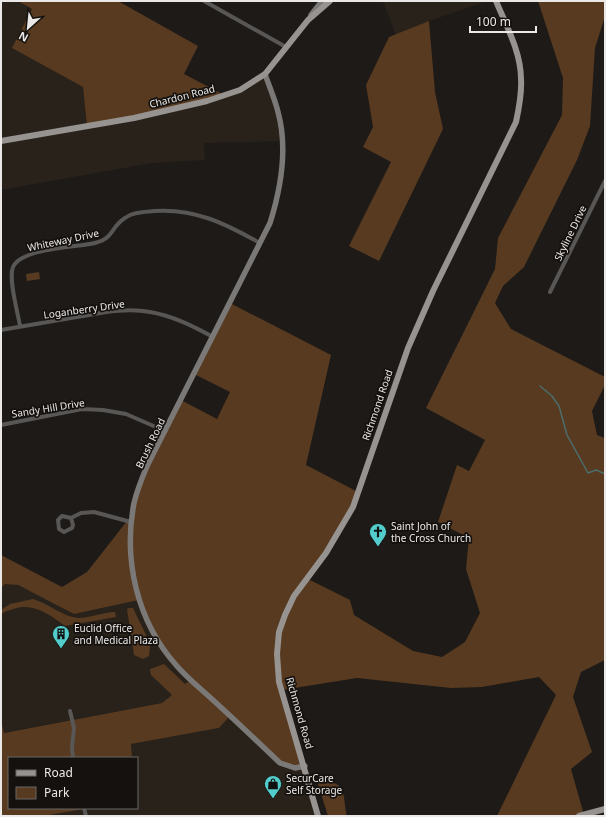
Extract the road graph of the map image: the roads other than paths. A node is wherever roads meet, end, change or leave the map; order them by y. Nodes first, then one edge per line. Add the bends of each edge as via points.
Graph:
1 (204, 1) edge
2 (322, 1) edge
3 (330, 1) edge
4 (496, 1) edge
5 (308, 20) junction
6 (286, 47) junction
7 (265, 74) junction
8 (1, 141) edge
9 (605, 181) edge
10 (260, 243) junction
11 (550, 292) dead end
12 (20, 326) junction
13 (1, 330) edge
14 (213, 337) junction
15 (1, 425) edge
16 (165, 432) junction
17 (71, 518) junction
18 (131, 522) junction
19 (70, 711) dead end
20 (73, 757) edge
21 (305, 766) junction
22 (605, 809) edge
23 (318, 816) edge
24 (579, 816) edge

1 - 6 street
2 - 5 street
3 - 5 main road, Chardon Road
4 - 21 main road, Richmond Road via 516,52 521,77 516,122 433,291 408,348 353,507 326,553 294,596 279,632 279,682
5 - 6 main road, Chardon Road
6 - 7 main road, Chardon Road
7 - 8 main road, Chardon Road via 240,90 207,101 134,118
7 - 10 street, Brush Road via 278,111 283,145 277,200
9 - 11 street, Skyline Drive
10 - 12 street, Whiteway Drive via 200,214 164,210 132,215 124,218 112,234 99,242 28,254 16,261 11,274
10 - 14 street, Brush Road
12 - 13 street, Loganberry Drive
12 - 14 street, Loganberry Drive via 127,310 149,312 188,324
14 - 16 street, Brush Road
15 - 16 street, Sandy Hill Drive via 82,409 126,414
16 - 18 street, Brush Road via 140,483
17 - 17 street via 72,528 64,532 58,526 58,520 64,516
17 - 18 street via 81,512 94,512
18 - 21 street, Brush Road via 130,548 134,581 139,600 156,638 176,665 280,763 295,768
19 - 20 street via 74,728
21 - 23 main road, Richmond Road
22 - 24 main road

